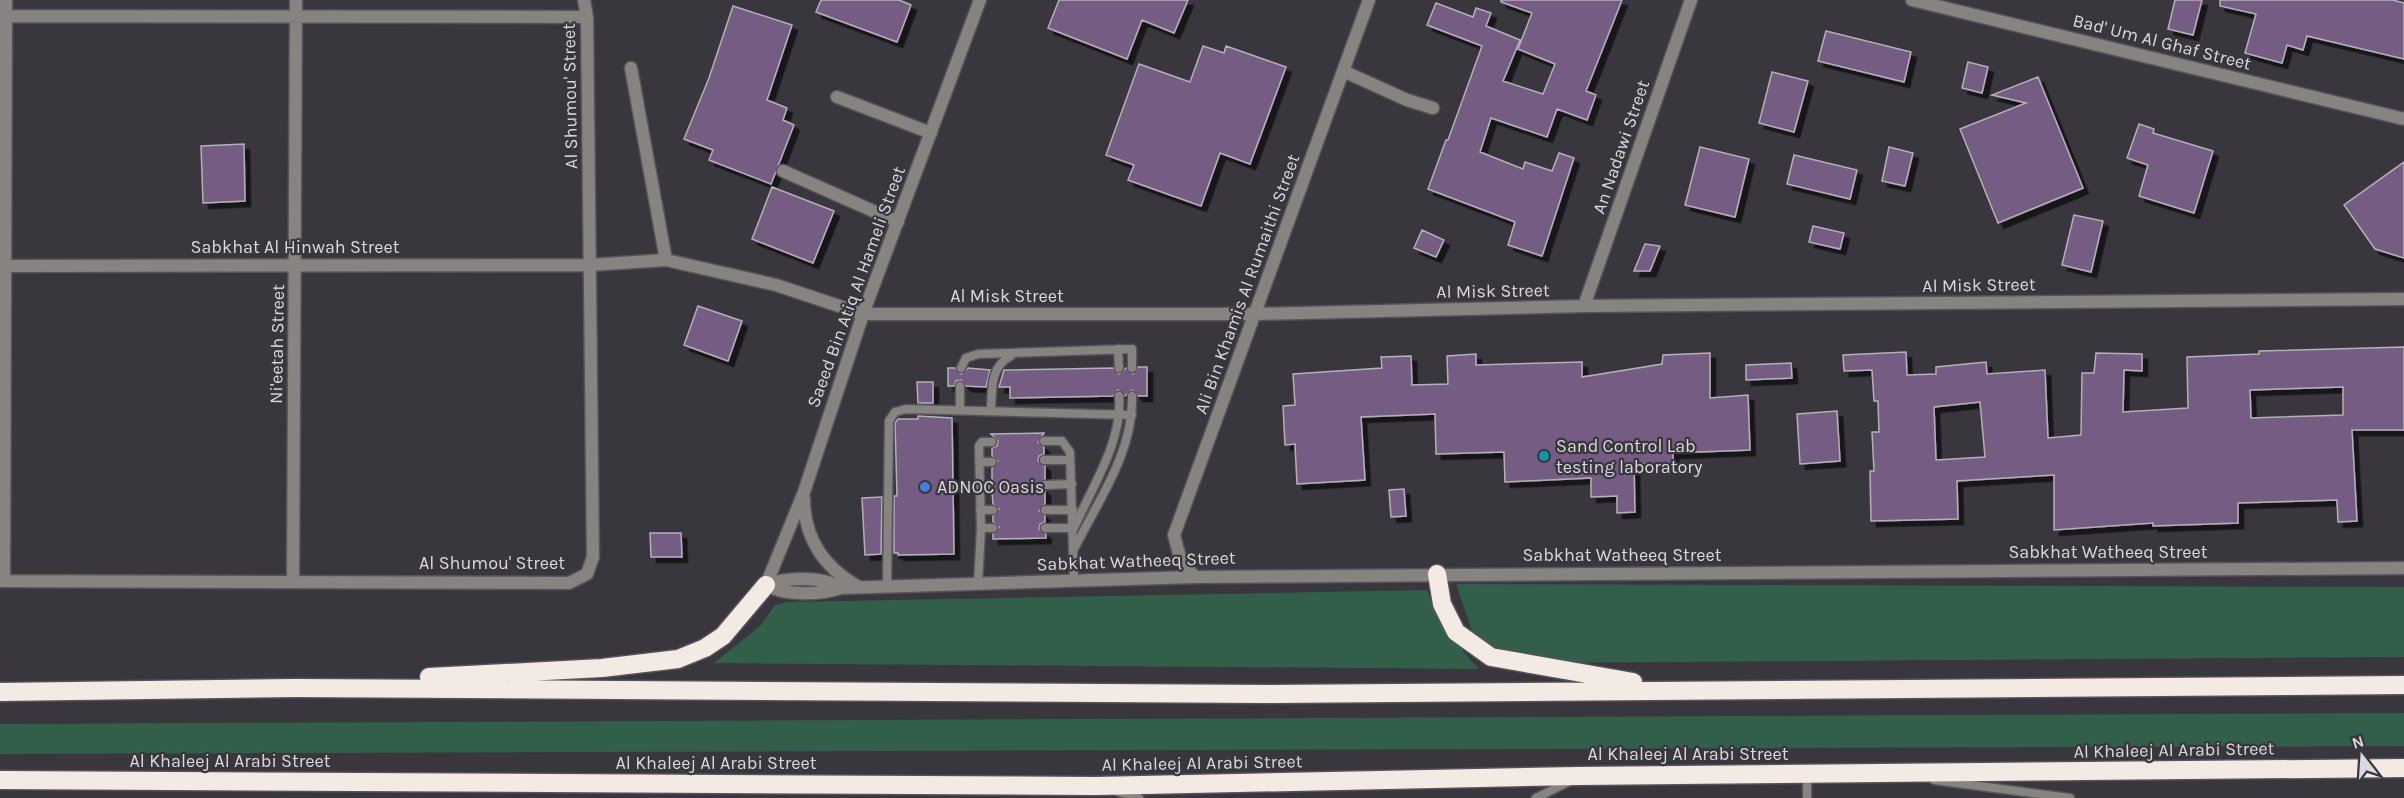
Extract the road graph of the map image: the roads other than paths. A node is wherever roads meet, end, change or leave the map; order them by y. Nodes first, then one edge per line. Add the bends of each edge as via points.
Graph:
1 (6, 0) edge
2 (296, 0) edge
3 (584, 0) edge
4 (980, 0) edge
5 (1369, 0) edge
6 (1692, 0) edge
7 (1912, 0) edge
8 (3, 16) edge
9 (296, 16) junction
10 (587, 17) junction
11 (631, 68) dead end
12 (1343, 71) junction
13 (837, 97) dead end
14 (1433, 108) dead end
15 (2404, 119) edge
16 (931, 133) junction
17 (783, 171) dead end
18 (897, 222) junction
19 (666, 260) junction
20 (296, 264) junction
21 (590, 265) junction
22 (3, 266) edge
23 (2404, 299) edge
24 (1584, 306) junction
25 (863, 314) junction
26 (1255, 314) junction
27 (1118, 350) junction
28 (1014, 354) junction
29 (961, 368) dead end
30 (1119, 368) dead end
31 (1132, 368) dead end
32 (960, 386) dead end
33 (1119, 396) dead end
34 (1132, 396) dead end
35 (960, 409) junction
36 (991, 410) junction
37 (1119, 415) junction
38 (1132, 415) junction
39 (1044, 441) dead end
40 (992, 442) dead end
41 (1044, 460) dead end
42 (1071, 460) junction
43 (979, 462) junction
44 (992, 462) dead end
45 (1072, 484) junction
46 (1045, 485) dead end
47 (992, 486) dead end
48 (979, 487) junction
49 (804, 492) junction
50 (980, 510) junction
51 (993, 510) dead end
52 (1045, 510) dead end
53 (1073, 510) junction
54 (981, 528) junction
55 (993, 528) dead end
56 (1046, 528) dead end
57 (1074, 528) junction
58 (1074, 549) junction
59 (2404, 568) edge
60 (1437, 574) junction
61 (1195, 577) junction
62 (2, 581) edge
63 (293, 581) junction
64 (1074, 582) junction
65 (978, 584) junction
66 (766, 585) junction
67 (887, 586) junction
68 (859, 588) junction
69 (2404, 685) edge
70 (295, 688) junction
71 (1682, 690) junction
72 (0, 692) edge
73 (2404, 768) edge
74 (1892, 774) junction
75 (1807, 775) junction
76 (1578, 776) junction
77 (0, 780) edge
78 (1095, 786) junction
79 (1139, 798) edge
80 (1536, 798) edge
81 (1807, 798) edge
82 (2070, 798) edge

1 - 8 street
2 - 9 street, Ni'eetah Street
3 - 10 street, Al Shumou' Street
4 - 16 street, Saeed Bin Atiq Al Hameli Street
5 - 12 street, Ali Bin Khamis Al Rumaithi Street
6 - 24 street, An Nadawi Street
7 - 15 street, Bad' Um Al Ghaf Street
8 - 9 street
8 - 22 street
9 - 10 street
9 - 20 street, Ni'eetah Street
10 - 21 street, Al Shumou' Street
11 - 19 street
12 - 14 street
12 - 26 street, Ali Bin Khamis Al Rumaithi Street
13 - 16 street
16 - 18 street, Saeed Bin Atiq Al Hameli Street
17 - 18 street
18 - 25 street, Saeed Bin Atiq Al Hameli Street
19 - 21 street, Al Misk Street
19 - 25 street, Al Misk Street via 776,285
20 - 21 street, Sabkhat Al Hinwah Street
20 - 22 street, Sabkhat Al Hinwah Street
20 - 63 street, Ni'eetah Street
21 - 63 street, Al Shumou' Street via 593,557 587,574 569,583
22 - 62 street
23 - 24 street, Al Misk Street
24 - 26 street, Al Misk Street
25 - 26 street, Al Misk Street
25 - 49 street, Saeed Bin Atiq Al Hameli Street
26 - 61 street, Ali Bin Khamis Al Rumaithi Street via 1174,535 1181,561
27 - 28 lane
27 - 30 lane
27 - 31 lane via 1132,349
28 - 29 lane via 972,355
28 - 36 lane via 997,368
32 - 35 lane
33 - 37 lane
34 - 38 lane
35 - 36 lane
35 - 67 lane via 906,409 891,416
36 - 37 lane
37 - 38 lane
37 - 57 lane via 1114,437
38 - 58 lane via 1123,453
39 - 42 lane via 1066,444
40 - 43 lane via 980,444
41 - 42 lane
42 - 45 lane
43 - 44 lane
43 - 48 lane
45 - 46 lane
45 - 53 lane
47 - 48 lane
48 - 50 lane
49 - 66 street, Saeed Bin Atiq Al Hameli Street
49 - 68 street via 804,512 816,549 842,578
50 - 51 lane
50 - 54 lane
52 - 53 lane
53 - 57 lane
54 - 55 lane
54 - 65 lane
56 - 57 lane
57 - 58 lane
58 - 64 lane
59 - 60 street, Sabkhat Watheeq Street
60 - 61 street, Sabkhat Watheeq Street
60 - 71 highway via 1442,604 1456,632 1491,657
61 - 64 street, Sabkhat Watheeq Street
62 - 63 street, Al Shumou' Street
64 - 65 street, Sabkhat Watheeq Street
65 - 67 street, Sabkhat Watheeq Street
66 - 68 street, Sabkhat Watheeq Street via 781,580 828,581 841,588
66 - 70 highway via 723,636 678,659 602,668
67 - 68 street, Sabkhat Watheeq Street
69 - 71 highway
70 - 71 highway via 1268,694
70 - 72 highway
73 - 74 highway, Al Khaleej Al Arabi Street
74 - 75 highway, Al Khaleej Al Arabi Street
74 - 82 lane
75 - 76 highway, Al Khaleej Al Arabi Street
75 - 81 lane
76 - 78 highway, Al Khaleej Al Arabi Street
76 - 80 lane
77 - 78 highway, Al Khaleej Al Arabi Street
78 - 79 lane

